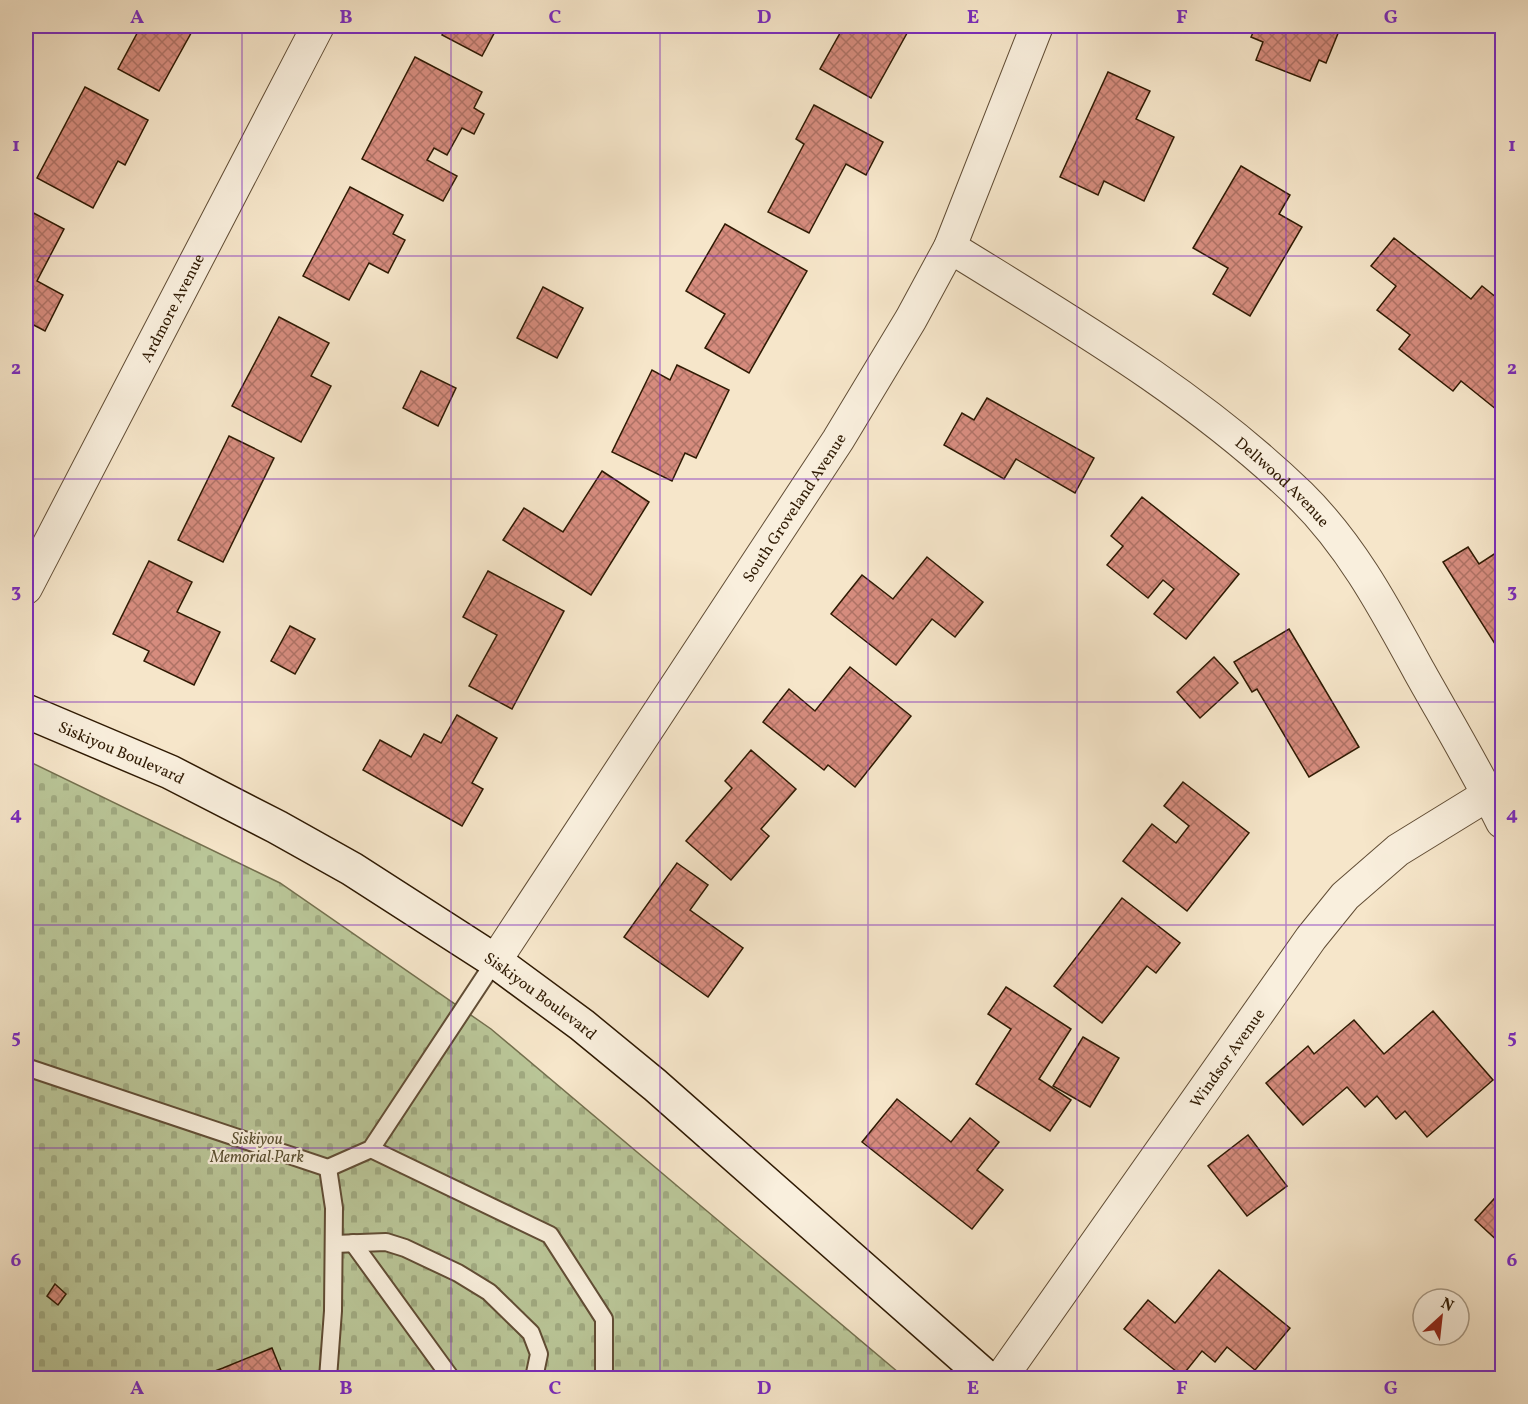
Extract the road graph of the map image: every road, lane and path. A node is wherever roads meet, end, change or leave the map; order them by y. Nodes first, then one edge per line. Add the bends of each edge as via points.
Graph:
1 (318, 26) edge
2 (1037, 26) edge
3 (950, 247) junction
4 (26, 588) edge
5 (26, 711) edge
6 (1495, 790) edge
7 (1503, 822) edge
8 (495, 961) junction
9 (26, 1067) edge
10 (370, 1149) junction
11 (328, 1168) junction
12 (353, 1243) junction
13 (334, 1244) junction
14 (328, 1378) edge
15 (452, 1378) edge
16 (534, 1378) edge
17 (604, 1378) edge
18 (987, 1378) edge
19 (1001, 1378) edge

1 - 4 street, Ardmore Avenue
2 - 3 street, South Groveland Avenue
3 - 6 street, Dellwood Avenue via 1126,357 1198,409 1301,496 1367,578
3 - 8 street, South Groveland Avenue via 838,440
5 - 8 street, Siskiyou Boulevard via 170,772 277,826 361,874
6 - 7 street, Dellwood Avenue
6 - 19 street, Windsor Avenue via 1398,850 1345,896 1311,938
8 - 10 lane
8 - 18 street, Siskiyou Boulevard via 655,1084
9 - 11 lane
10 - 11 lane
10 - 17 lane via 550,1235 604,1319
11 - 13 lane
12 - 13 lane
12 - 15 lane
12 - 16 lane via 386,1242 405,1248 458,1272 489,1292 531,1333 539,1354
13 - 14 lane

